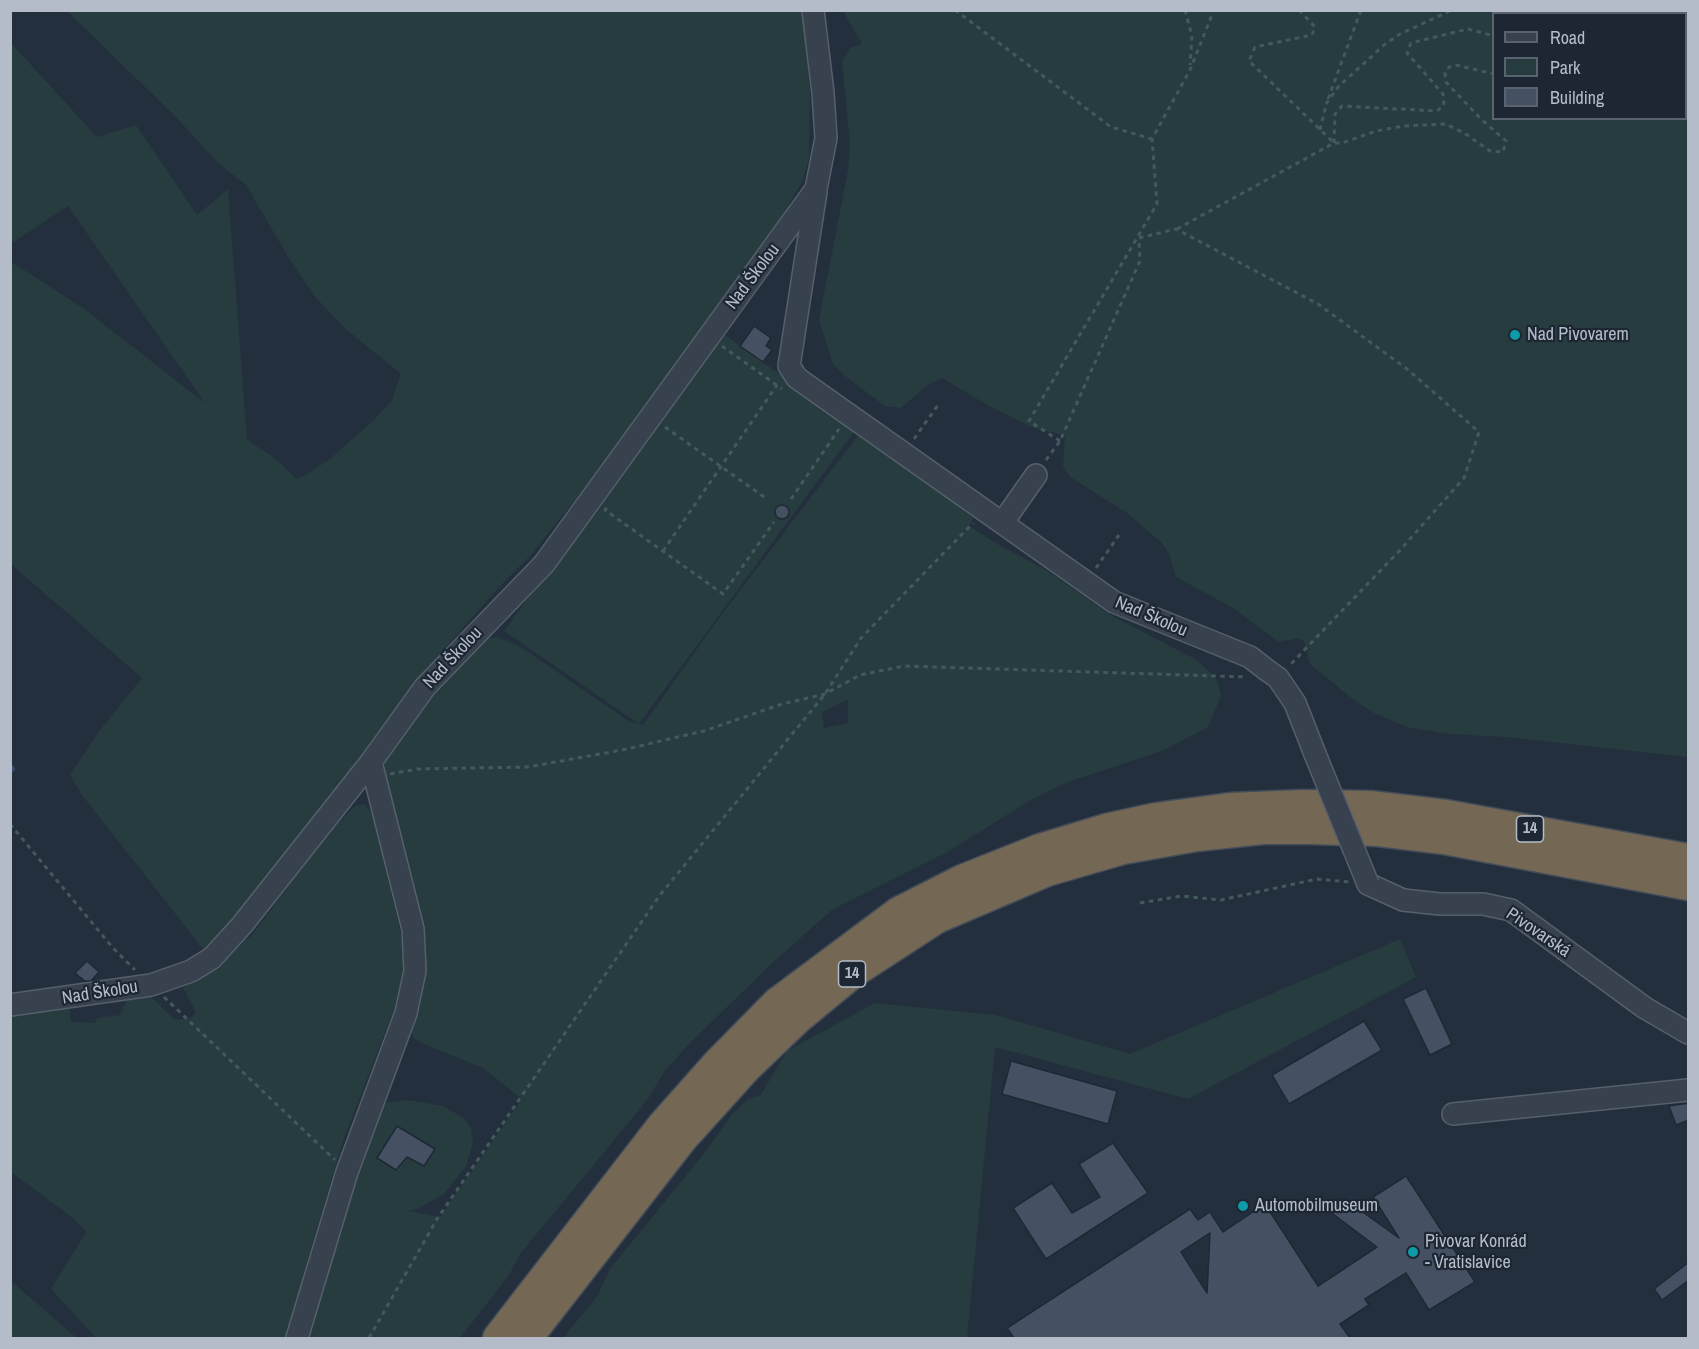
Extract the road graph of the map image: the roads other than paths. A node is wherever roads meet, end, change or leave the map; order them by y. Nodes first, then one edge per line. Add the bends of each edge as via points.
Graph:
1 (813, 10) edge
2 (816, 189) junction
3 (1036, 475) road end
4 (994, 517) junction
5 (372, 769) junction
6 (1306, 817) junction
7 (1374, 819) junction
8 (1689, 859) edge
9 (1368, 884) joint
10 (1689, 885) edge
11 (10, 1005) edge
12 (1688, 1033) edge
13 (1689, 1090) edge
14 (1454, 1114) dead end
15 (297, 1338) edge
16 (498, 1338) edge
17 (526, 1338) edge

1 - 2 street, Nad Školou via 826,138
2 - 4 street, Nad Školou via 789,366 810,389
2 - 5 street, Nad Školou via 544,564 426,687
3 - 4 street
4 - 9 street, Nad Školou, bridge via 1114,602 1250,657 1278,678 1295,703
5 - 11 street, Nad Školou via 212,958 191,971 151,985
5 - 15 street via 413,929 415,971 406,1014 347,1172
6 - 7 highway, 14
6 - 16 highway, 14 via 1230,808 1106,828 972,876 899,912 777,1003 717,1064 662,1126
6 - 17 highway, 14 via 1263,829 1123,849 1047,871 937,918 854,972 746,1068 681,1140
7 - 8 highway, 14 via 1527,828
7 - 10 highway, 14 via 1444,839
9 - 12 street, Pivovarská via 1403,900 1483,904 1511,910 1645,1008
13 - 14 street

